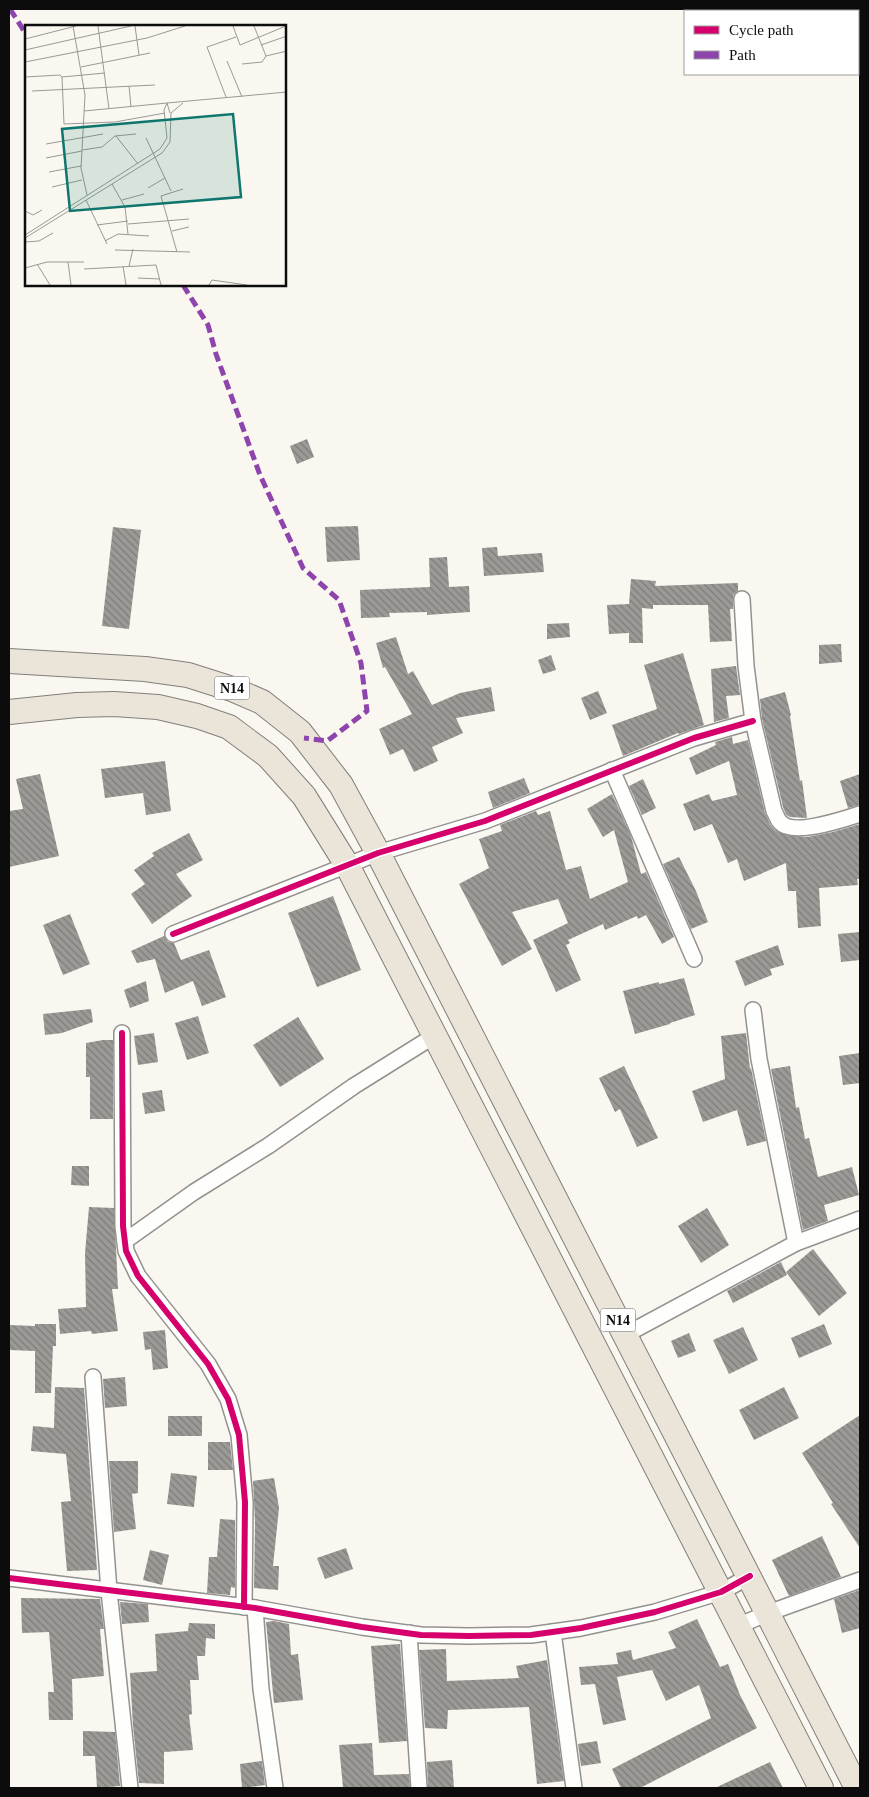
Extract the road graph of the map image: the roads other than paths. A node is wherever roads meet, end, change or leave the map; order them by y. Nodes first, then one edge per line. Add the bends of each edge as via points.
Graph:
1 (742, 600) dead end
2 (9, 662) edge
3 (9, 712) edge
4 (753, 721) junction
5 (612, 770) junction
6 (860, 814) edge
7 (378, 852) junction
8 (347, 865) junction
9 (172, 934) dead end
10 (694, 959) dead end
11 (753, 1010) dead end
12 (122, 1033) dead end
13 (434, 1036) junction
14 (860, 1219) edge
15 (125, 1241) junction
16 (796, 1242) junction
17 (625, 1335) junction
18 (93, 1377) dead end
19 (750, 1576) junction
20 (9, 1578) edge
21 (860, 1580) edge
22 (109, 1591) junction
23 (721, 1592) junction
24 (249, 1608) junction
25 (768, 1613) junction
26 (738, 1626) junction
27 (553, 1632) junction
28 (408, 1633) junction
29 (130, 1788) edge
30 (275, 1788) edge
31 (418, 1788) edge
32 (574, 1788) edge
33 (821, 1788) edge
34 (857, 1788) edge

1 - 4 street
2 - 7 main road, N14 via 145,669 179,674 232,689 262,702 300,732 341,785
3 - 8 main road, N14 via 123,704 158,707 230,728 268,756 304,796
4 - 5 street via 694,738
4 - 6 street via 774,811 780,823 803,827 828,824
5 - 7 street via 485,821
5 - 10 street
7 - 8 street
7 - 17 main road, N14
8 - 9 street
8 - 13 main road, N14
11 - 16 street via 759,1059
12 - 15 street
13 - 15 street via 194,1192
13 - 23 main road, N14
14 - 16 street
15 - 24 street via 126,1251 138,1276 208,1364 228,1399 239,1435 246,1502
16 - 17 street
17 - 19 main road, N14
18 - 22 street
19 - 23 street
19 - 25 main road, N14
20 - 22 street
21 - 25 street
22 - 24 street
22 - 29 street
23 - 26 main road, N14
23 - 27 street via 655,1612
24 - 28 street
24 - 30 street
25 - 26 street
25 - 34 main road, N14
26 - 33 main road, N14
27 - 28 street via 469,1636
27 - 32 street
28 - 31 street

